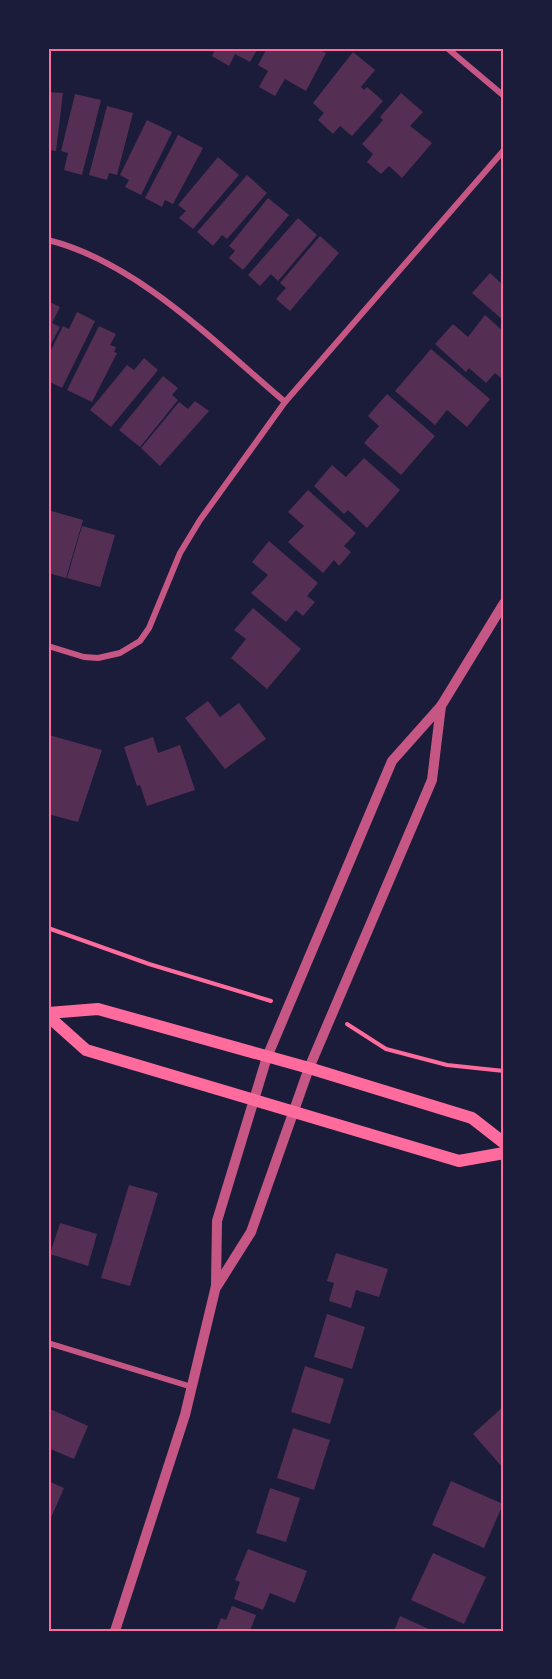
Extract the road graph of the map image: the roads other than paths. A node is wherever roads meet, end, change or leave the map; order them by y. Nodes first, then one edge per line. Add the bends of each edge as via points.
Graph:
1 (447, 48) edge
2 (504, 96) edge
3 (504, 150) edge
4 (48, 240) edge
5 (285, 402) junction
6 (504, 603) edge
7 (48, 646) edge
8 (441, 706) junction
9 (48, 1014) edge
10 (267, 1057) junction
11 (309, 1068) junction
12 (252, 1098) junction
13 (293, 1111) junction
14 (504, 1143) edge
15 (504, 1154) edge
16 (216, 1286) junction
17 (48, 1343) edge
18 (192, 1387) junction
19 (115, 1631) edge

1 - 2 street
3 - 5 street
4 - 5 street via 92,255 131,275
5 - 7 street via 200,520 180,553 140,641 120,653 98,658
6 - 8 street
8 - 10 street via 392,761
8 - 11 street via 432,780
9 - 10 main road via 98,1009
9 - 12 main road via 86,1050
10 - 11 main road
10 - 12 street
11 - 13 street
11 - 14 main road via 472,1118
12 - 13 main road
12 - 16 street via 217,1221
13 - 15 main road via 459,1161
13 - 16 street via 251,1232
16 - 18 street
17 - 18 street
18 - 19 street

